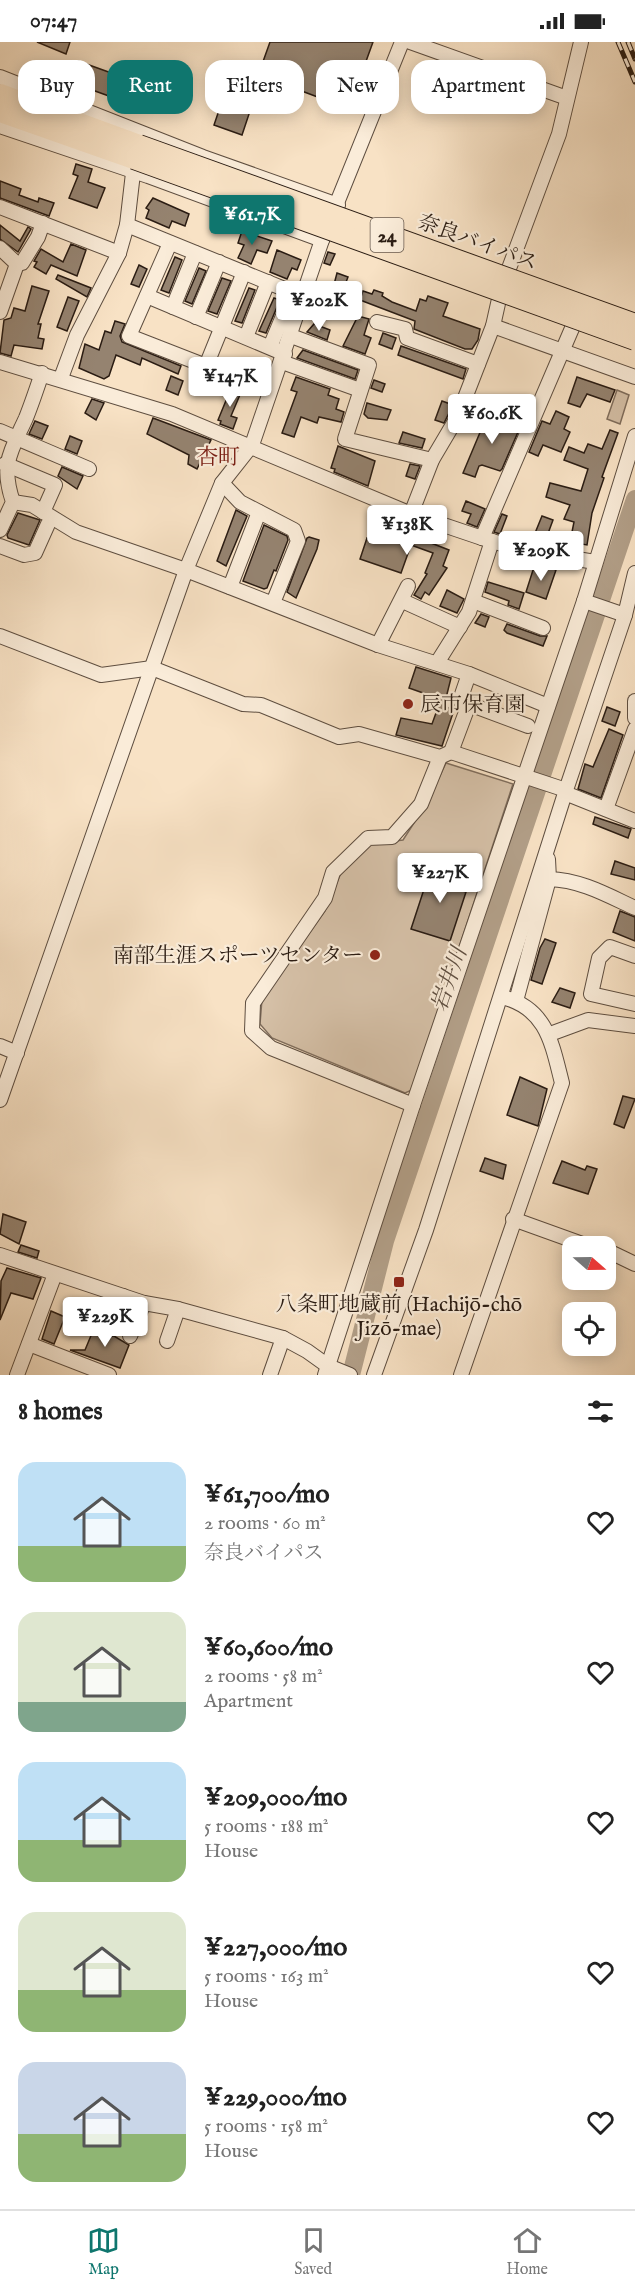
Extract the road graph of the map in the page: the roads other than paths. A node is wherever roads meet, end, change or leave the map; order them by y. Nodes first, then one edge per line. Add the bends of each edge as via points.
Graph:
1 (402, 42) edge
2 (410, 42) edge
3 (581, 42) edge
4 (0, 77) edge
5 (0, 94) edge
6 (567, 98) junction
7 (0, 112) edge
8 (0, 126) edge
9 (135, 159) junction
10 (338, 205) junction
11 (0, 207) edge
12 (43, 223) junction
13 (127, 225) junction
14 (325, 233) junction
15 (170, 243) junction
16 (0, 248) edge
17 (119, 253) junction
18 (195, 253) junction
19 (219, 262) junction
20 (18, 264) junction
21 (244, 272) junction
22 (268, 282) junction
23 (501, 290) junction
24 (299, 295) junction
25 (147, 296) junction
26 (173, 307) junction
27 (0, 312) edge
28 (196, 317) junction
29 (576, 319) junction
30 (377, 322) dead end
31 (635, 324) edge
32 (494, 326) junction
33 (222, 327) junction
34 (291, 336) junction
35 (246, 337) junction
36 (635, 340) edge
37 (270, 347) junction
38 (561, 348) junction
39 (284, 358) junction
40 (0, 362) edge
41 (478, 364) junction
42 (42, 373) junction
43 (635, 377) edge
44 (61, 378) junction
45 (360, 390) junction
46 (0, 431) edge
47 (635, 436) edge
48 (15, 437) junction
49 (252, 445) junction
50 (4, 460) edge
51 (432, 460) junction
52 (89, 469) dead end
53 (222, 483) junction
54 (13, 502) junction
55 (259, 512) junction
56 (411, 514) junction
57 (46, 518) junction
58 (0, 530) edge
59 (487, 539) junction
60 (0, 546) edge
61 (595, 562) junction
62 (186, 570) junction
63 (634, 581) edge
64 (408, 586) dead end
65 (230, 587) junction
66 (473, 601) junction
67 (586, 602) junction
68 (273, 603) junction
69 (407, 603) dead end
70 (622, 614) junction
71 (460, 627) junction
72 (543, 628) dead end
73 (0, 636) edge
74 (378, 645) junction
75 (437, 663) junction
76 (152, 668) junction
77 (470, 674) junction
78 (635, 701) edge
79 (469, 704) junction
80 (548, 706) junction
81 (635, 718) edge
82 (528, 726) dead end
83 (635, 729) edge
84 (446, 754) junction
85 (527, 778) junction
86 (564, 791) junction
87 (606, 809) junction
88 (635, 821) edge
89 (548, 848) junction
90 (549, 879) junction
91 (635, 908) edge
92 (635, 956) edge
93 (509, 999) junction
94 (635, 1004) edge
95 (635, 1026) edge
96 (550, 1034) junction
97 (0, 1046) edge
98 (17, 1053) junction
99 (0, 1100) edge
100 (413, 1105) junction
101 (513, 1220) junction
102 (562, 1237) edge
103 (0, 1255) edge
104 (616, 1255) edge
105 (635, 1264) edge
106 (55, 1274) junction
107 (123, 1296) junction
108 (144, 1303) junction
109 (178, 1309) junction
110 (110, 1328) dead end
111 (130, 1336) dead end
112 (283, 1338) junction
113 (167, 1341) dead end
114 (29, 1344) junction
115 (329, 1370) edge
116 (17, 1375) edge
117 (109, 1375) edge
118 (270, 1375) edge
119 (350, 1375) edge
120 (374, 1375) edge
121 (460, 1375) edge

1 - 10 street
2 - 6 street
3 - 6 street
4 - 10 street via 202,157
5 - 9 highway, 奈良バイパス / 24
6 - 23 street via 559,134
7 - 9 highway, 奈良バイパス / 24
8 - 9 street
9 - 13 street
9 - 14 street via 147,176
9 - 31 highway, 奈良バイパス / 24, bridge
9 - 36 highway, 奈良バイパス / 24, bridge
10 - 14 street
11 - 12 street
12 - 17 street
12 - 20 street via 31,249
13 - 15 street
13 - 17 street
14 - 23 street
14 - 24 street
15 - 18 street
15 - 25 street
16 - 20 street
17 - 44 street via 77,335
18 - 19 street
18 - 26 street
19 - 21 street
19 - 28 street
20 - 27 street
21 - 22 street
21 - 33 street
22 - 24 street
22 - 35 street
23 - 29 street
23 - 32 street
24 - 34 street
24 - 37 street
25 - 26 street
25 - 33 street via 129,336 206,366
26 - 28 street
28 - 33 street
29 - 36 street
29 - 38 street
30 - 41 street via 405,329 407,338
32 - 38 street
32 - 41 street
33 - 35 street
34 - 39 street
34 - 45 street via 369,364
35 - 37 street
37 - 39 street
38 - 43 street
38 - 59 street
39 - 45 street
39 - 49 street
40 - 42 street
41 - 51 street via 458,416
42 - 44 street
42 - 48 street
44 - 49 street
45 - 51 street via 345,439
46 - 48 street
47 - 61 street
48 - 50 street
48 - 52 street
49 - 53 street
49 - 56 street
50 - 54 street
50 - 57 street via 55,485
51 - 56 street
53 - 55 street via 240,502
53 - 62 street
54 - 57 street via 32,505
54 - 58 street
55 - 65 street
55 - 68 street via 294,530 298,541
56 - 59 street
57 - 60 street via 35,553 24,555
57 - 62 street
59 - 61 street via 562,562
59 - 66 street
61 - 67 street
62 - 65 street
62 - 76 street
63 - 70 street
64 - 74 street
65 - 68 street
66 - 71 street
66 - 72 street
67 - 70 street
67 - 80 street
68 - 74 street
69 - 71 street
70 - 86 street
71 - 75 street
73 - 76 street via 101,675
74 - 75 street
75 - 77 street
76 - 84 street via 243,704 261,705 339,737 359,734
76 - 98 street
77 - 79 street via 460,700
77 - 80 street
78 - 81 street
79 - 82 street
79 - 84 street
80 - 85 street
83 - 87 street
84 - 85 street
84 - 100 street via 421,804 392,837 368,838 333,872 325,897 253,1003 252,1031 271,1048
85 - 86 street
85 - 100 street
86 - 87 street
86 - 89 street
87 - 88 street
89 - 90 street
89 - 93 street
90 - 91 street via 586,885
90 - 93 street
92 - 94 street via 610,947 599,958 591,994
93 - 96 street via 538,1019
93 - 120 street
95 - 96 street via 588,1020
96 - 101 street via 562,1083
97 - 98 street
98 - 99 street
100 - 115 street
101 - 102 street
101 - 121 street
103 - 106 street
104 - 105 street
106 - 107 street
106 - 114 street
107 - 108 street
107 - 110 street
108 - 109 street
108 - 111 street
109 - 112 street
109 - 113 street
112 - 115 street via 308,1351
112 - 118 street
114 - 116 street
114 - 117 street
115 - 119 street

